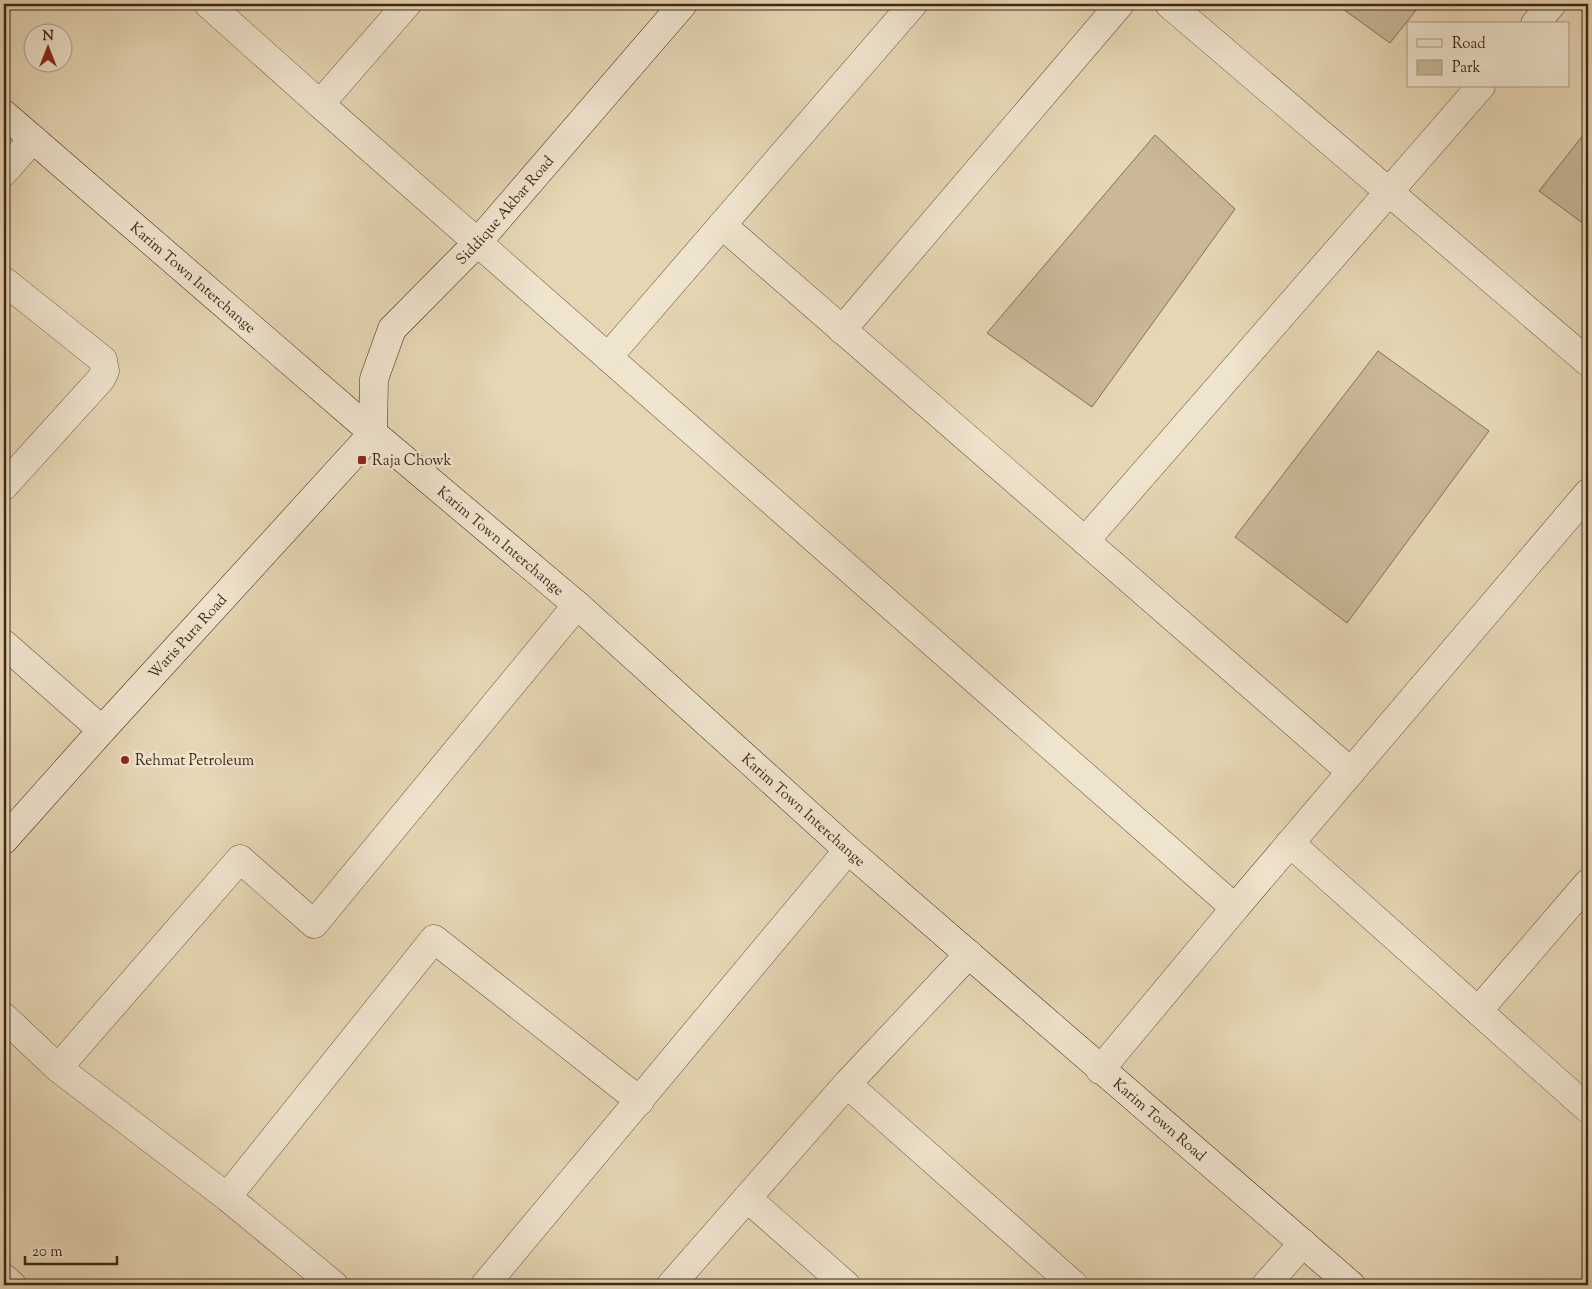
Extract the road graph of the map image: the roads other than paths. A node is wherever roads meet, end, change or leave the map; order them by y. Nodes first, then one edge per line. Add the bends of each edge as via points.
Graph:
1 (208, 4) edge
2 (407, 4) edge
3 (683, 4) edge
4 (912, 4) edge
5 (1120, 4) edge
6 (1169, 4) edge
7 (1552, 4) edge
8 (1537, 22) edge
9 (1479, 88) edge
10 (320, 104) junction
11 (4, 114) edge
12 (33, 140) junction
13 (4, 172) edge
14 (1389, 192) junction
15 (722, 225) junction
16 (477, 243) junction
17 (4, 282) edge
18 (842, 330) junction
19 (608, 357) junction
20 (1588, 362) edge
21 (372, 434) junction
22 (4, 486) edge
23 (1588, 493) edge
24 (1084, 541) junction
25 (577, 605) junction
26 (4, 644) edge
27 (102, 730) junction
28 (1351, 772) junction
29 (4, 840) edge
30 (1290, 843) junction
31 (848, 850) junction
32 (1588, 883) edge
33 (1235, 908) junction
34 (969, 954) junction
35 (1478, 1011) junction
36 (4, 1017) edge
37 (58, 1068) junction
38 (1100, 1070) junction
39 (847, 1084) junction
40 (640, 1101) junction
41 (1588, 1108) edge
42 (227, 1197) junction
43 (747, 1198) junction
44 (1303, 1243) junction
45 (4, 1278) edge
46 (12, 1285) edge
47 (334, 1285) edge
48 (485, 1285) edge
49 (671, 1285) edge
50 (846, 1285) edge
51 (1074, 1285) edge
52 (1266, 1285) edge
53 (1351, 1285) edge

1 - 10 street
2 - 10 street
3 - 16 street, Siddique Akbar Road
4 - 15 street
5 - 18 street
6 - 14 street
7 - 8 street
9 - 14 street
10 - 16 street
11 - 12 street, Karim Town Interchange
12 - 13 street
12 - 21 street, Karim Town Interchange
14 - 20 street
14 - 24 street
15 - 18 street
15 - 19 street
16 - 19 street
16 - 21 street, Siddique Akbar Road via 392,329 374,379
17 - 22 street via 103,360 105,371
18 - 24 street
19 - 33 street
21 - 25 street, Karim Town Interchange
21 - 27 street, Waris Pura Road
23 - 28 street
24 - 28 street
25 - 31 street, Karim Town Interchange
25 - 37 street via 314,924 240,859
26 - 27 street
27 - 29 street, Waris Pura Road
28 - 30 street
30 - 33 street
30 - 35 street
31 - 34 street, Karim Town Interchange
31 - 40 street
32 - 35 street
33 - 38 street
34 - 38 street, Karim Town Road
34 - 39 street
35 - 41 street
36 - 37 street
37 - 42 street
38 - 44 street, Karim Town Road
39 - 43 street
39 - 51 street
40 - 42 street via 434,939
40 - 48 street
42 - 47 street
43 - 49 street
43 - 50 street
44 - 52 street
44 - 53 street, Karim Town Road
45 - 46 street

